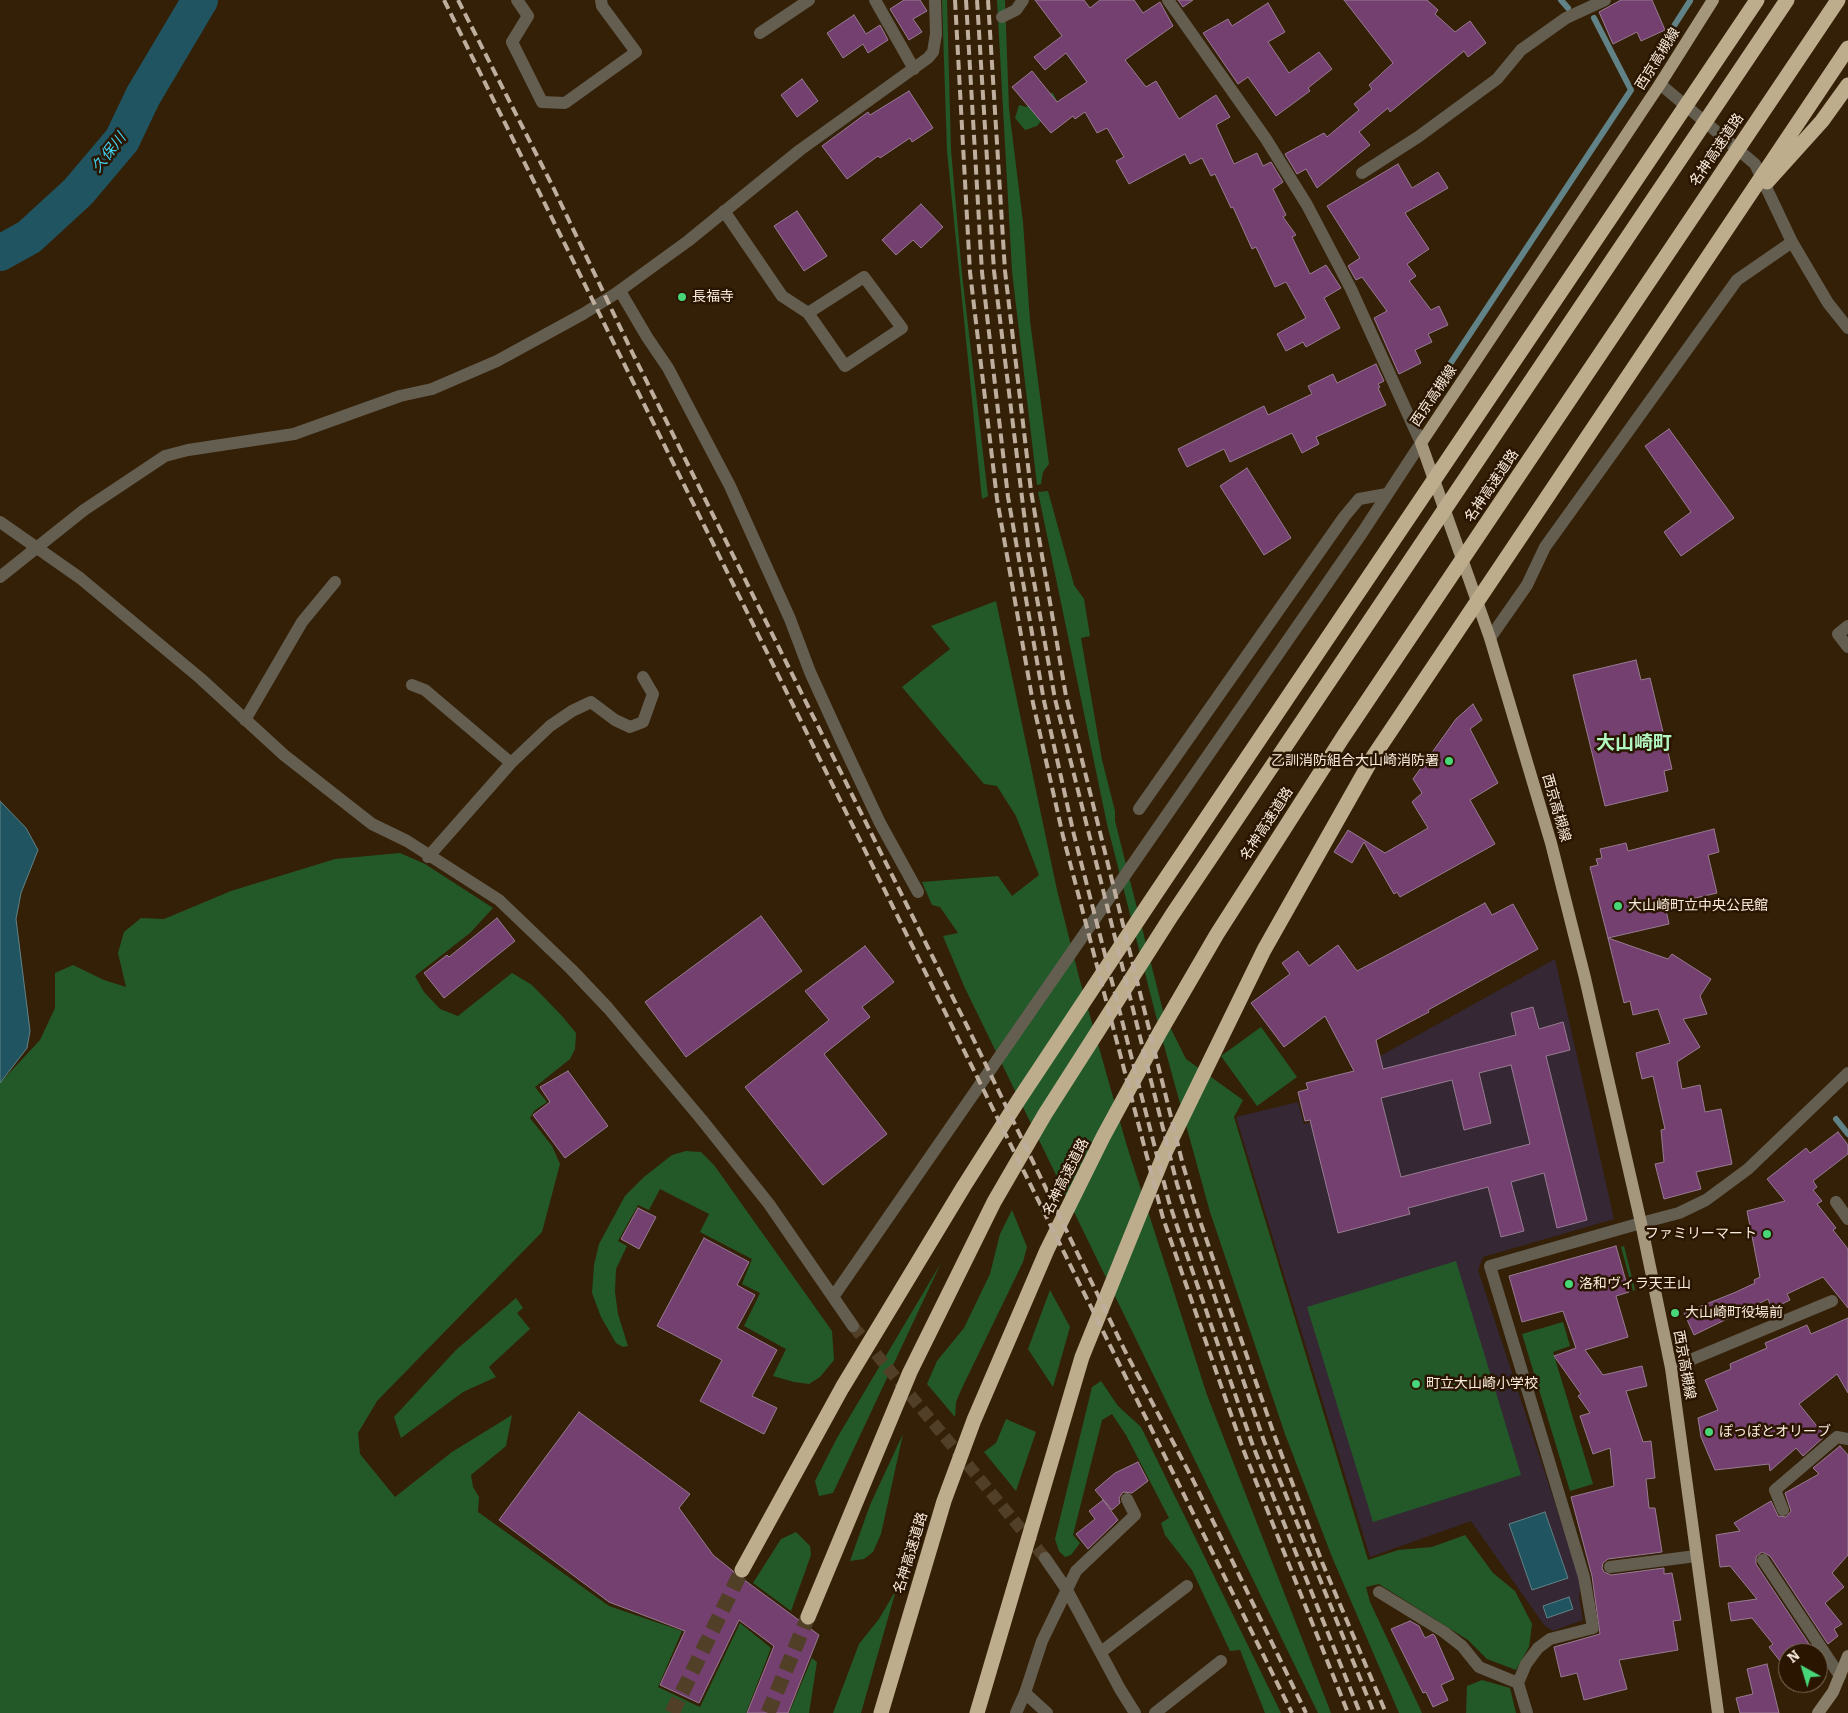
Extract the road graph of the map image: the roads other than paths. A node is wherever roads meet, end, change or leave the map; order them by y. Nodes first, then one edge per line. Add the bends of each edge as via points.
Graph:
1 (517, 0) edge
2 (601, 0) edge
3 (809, 0) edge
4 (874, 0) edge
5 (935, 0) edge
6 (1023, 0) edge
7 (1168, 0) edge
8 (1605, 0) edge
9 (1713, 0) edge
10 (1748, 0) edge
11 (1757, 0) edge
12 (1787, 0) edge
13 (1838, 0) edge
14 (1002, 17) dead end
15 (760, 32) dead end
16 (1848, 48) edge
17 (914, 69) junction
18 (1660, 84) junction
19 (1848, 85) edge
20 (1698, 89) junction
21 (1362, 173) dead end
22 (724, 210) junction
23 (1731, 221) junction
24 (1792, 242) junction
25 (618, 292) junction
26 (808, 312) junction
27 (1848, 328) edge
28 (1421, 443) junction
29 (1387, 494) junction
30 (0, 522) edge
31 (37, 546) junction
32 (0, 577) edge
33 (335, 582) dead end
34 (1848, 626) edge
35 (1490, 638) junction
36 (1848, 647) edge
37 (643, 677) dead end
38 (412, 684) dead end
39 (245, 720) junction
40 (511, 763) junction
41 (1139, 809) dead end
42 (428, 857) junction
43 (918, 892) dead end
44 (1848, 1074) edge
45 (1836, 1202) dead end
46 (1848, 1219) edge
47 (1642, 1223) junction
48 (833, 1297) junction
49 (1832, 1301) dead end
50 (853, 1326) tunnel mouth
51 (1671, 1368) junction
52 (1848, 1438) edge
53 (1127, 1499) dead end
54 (1783, 1510) dead end
55 (1696, 1556) junction
56 (1045, 1558) tunnel mouth
57 (1763, 1560) dead end
58 (1610, 1567) dead end
59 (742, 1570) tunnel mouth
60 (1187, 1586) dead end
61 (1067, 1590) junction
62 (1379, 1592) dead end
63 (808, 1617) tunnel mouth
64 (1101, 1652) junction
65 (1848, 1656) edge
66 (1221, 1661) dead end
67 (1840, 1676) junction
68 (1518, 1683) junction
69 (1025, 1694) junction
70 (881, 1713) edge
71 (977, 1713) edge
72 (1016, 1713) edge
73 (1047, 1713) edge
74 (1135, 1713) edge
75 (1155, 1713) edge
76 (1527, 1713) edge
77 (1718, 1713) edge
78 (1818, 1713) edge

1 - 2 street via 528,16 512,42 542,102 565,103 636,52 602,6
3 - 15 street
4 - 17 street
5 - 17 street via 933,52
6 - 14 street via 1016,10
7 - 28 street via 1266,139 1307,205 1351,289
8 - 21 street via 1566,18 1521,50 1497,79
9 - 18 main road, 西京高槻線
10 - 20 highway
11 - 20 highway
12 - 63 highway, 名神高速道路 via 1161,931 1045,1114 994,1202 910,1372
13 - 70 highway, 名神高速道路 via 1274,842 1160,1032 1047,1250 970,1429 913,1600
16 - 23 highway
17 - 22 street via 800,150
18 - 24 street via 1755,164
18 - 28 main road, 西京高槻線
19 - 23 highway via 1822,121
20 - 59 highway via 1122,943 964,1186 842,1388
22 - 25 street
22 - 26 street via 782,296
23 - 71 highway via 1373,757 1264,950 1163,1157 1082,1357
24 - 27 street via 1828,303
24 - 35 street via 1737,280 1545,547 1527,585
25 - 31 street via 497,361 432,389 400,396 294,434 165,456
25 - 43 street via 668,368 730,486 845,748 880,823
26 - 26 street via 845,366 902,328 864,277
28 - 29 street
28 - 35 main road, 西京高槻線
29 - 41 street via 1358,499
29 - 48 street
30 - 31 street
31 - 32 street
31 - 39 street via 200,678
33 - 39 street via 302,622
34 - 36 street via 1838,634
35 - 47 main road, 西京高槻線 via 1551,843
37 - 40 street via 654,694 642,722 630,727 591,702 550,726
38 - 40 street via 425,690
39 - 42 street via 372,824 407,841
40 - 42 street
42 - 48 street via 499,900 564,962 654,1060 769,1204
44 - 47 street via 1748,1169 1706,1200 1679,1213
45 - 46 street
47 - 51 main road, 西京高槻線
47 - 68 street via 1490,1266 1584,1577 1593,1628 1550,1639 1526,1664
48 - 50 street
49 - 51 street
51 - 55 main road, 西京高槻線
52 - 54 street via 1837,1437 1774,1490
53 - 61 street via 1135,1515 1076,1571
55 - 58 street
55 - 77 main road, 西京高槻線
56 - 61 street
57 - 67 street
60 - 64 street
61 - 64 street
61 - 69 street via 1042,1641
62 - 68 street via 1444,1632 1462,1646 1480,1667
64 - 74 street
65 - 67 main road
66 - 75 street
67 - 78 main road
68 - 76 street
69 - 72 street
69 - 73 street

